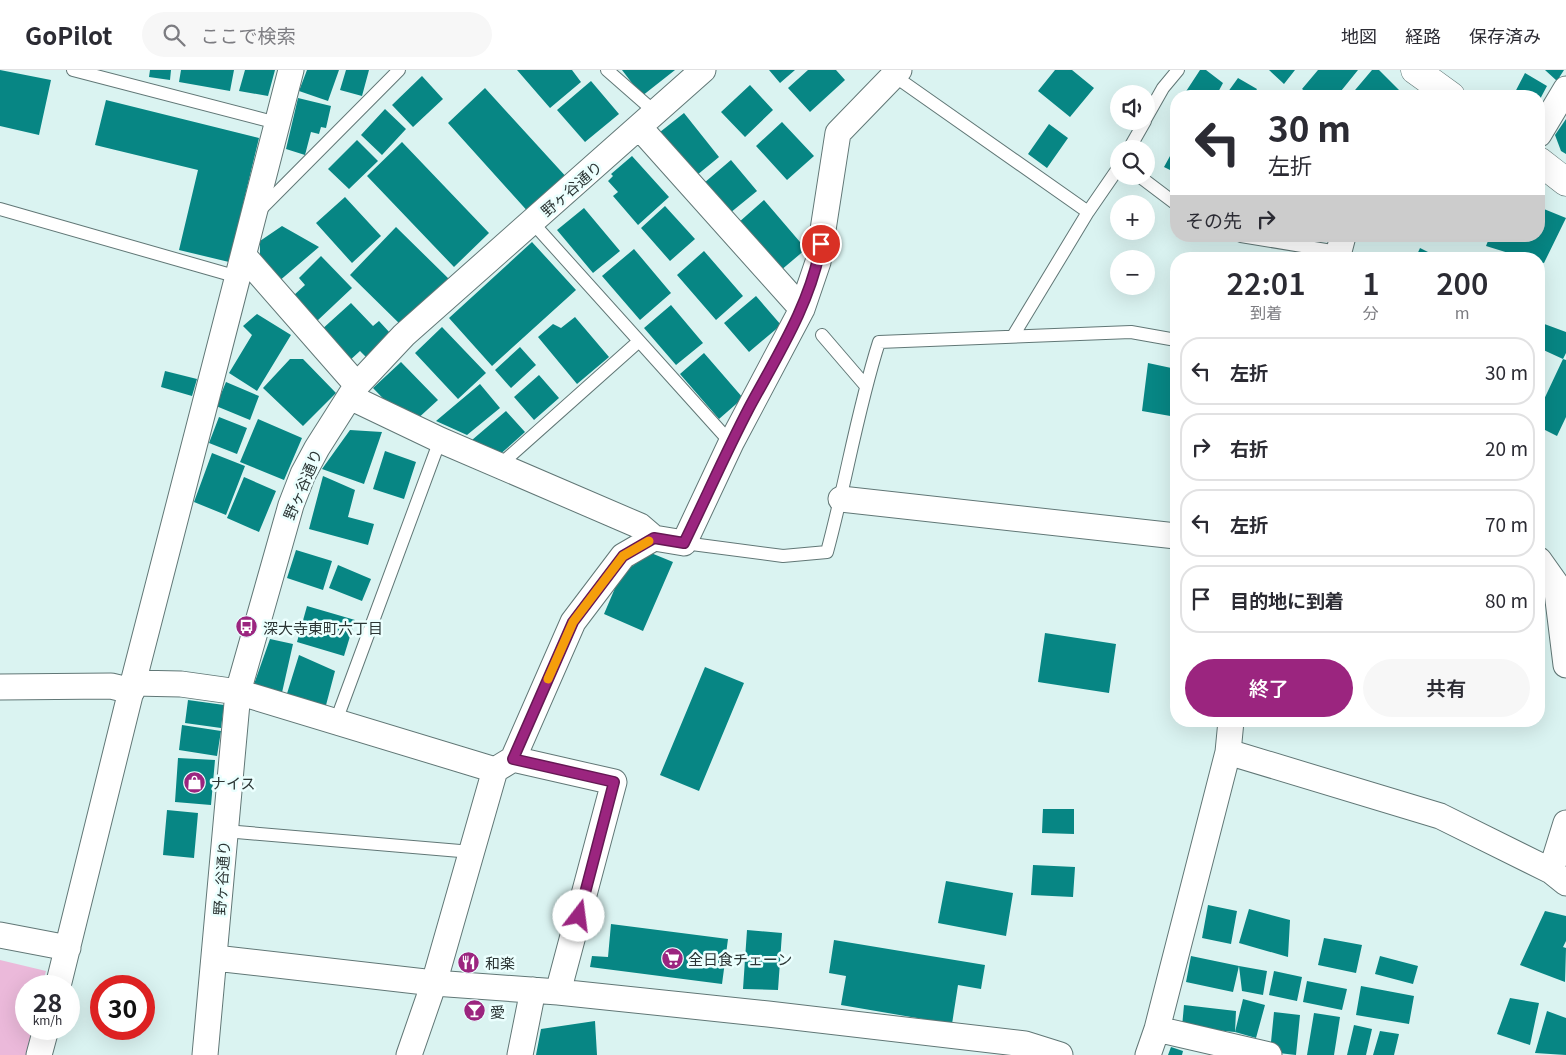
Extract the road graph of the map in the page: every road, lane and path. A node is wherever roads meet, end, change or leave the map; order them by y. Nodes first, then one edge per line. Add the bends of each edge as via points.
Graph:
1 (73, 70) edge
2 (291, 70) edge
3 (399, 70) edge
4 (608, 70) edge
5 (704, 70) edge
6 (1178, 70) edge
7 (896, 72) edge
8 (1566, 88) edge
9 (1155, 102) edge
10 (648, 120) junction
11 (277, 123) junction
12 (1545, 124) edge
13 (1545, 166) edge
14 (1110, 180) edge
15 (1566, 182) edge
16 (1151, 185) edge
17 (1170, 199) edge
18 (0, 208) edge
19 (1088, 212) junction
20 (253, 218) junction
21 (532, 222) junction
22 (1286, 242) edge
23 (1339, 249) edge
24 (241, 266) junction
25 (802, 309) junction
26 (822, 335) dead end
27 (1013, 336) junction
28 (1170, 339) edge
29 (638, 342) junction
30 (865, 385) junction
31 (354, 391) junction
32 (440, 440) junction
33 (731, 443) junction
34 (501, 464) junction
35 (841, 499) junction
36 (1170, 535) edge
37 (654, 538) junction
38 (684, 543) junction
39 (1545, 569) edge
40 (1554, 583) edge
41 (1566, 665) edge
42 (0, 687) edge
43 (132, 687) junction
44 (238, 692) junction
45 (336, 721) junction
46 (1230, 727) edge
47 (1228, 752) junction
48 (504, 765) junction
49 (1566, 823) edge
50 (225, 831) junction
51 (472, 852) junction
52 (1559, 877) edge
53 (0, 935) edge
54 (68, 948) junction
55 (215, 958) junction
56 (61, 975) edge
57 (434, 983) junction
58 (533, 990) junction
59 (558, 992) junction
60 (1157, 1029) junction
61 (43, 1040) edge
62 (39, 1055) edge
63 (205, 1055) edge
64 (409, 1055) edge
65 (520, 1055) edge
66 (1060, 1055) edge
67 (1148, 1055) edge
68 (1269, 1055) edge

1 - 11 lane
2 - 11 street
3 - 20 lane
4 - 10 lane
5 - 10 street, 野ヶ谷通り
6 - 9 lane
7 - 19 lane
7 - 25 street via 838,133 818,262
8 - 12 street
10 - 21 street, 野ヶ谷通り
10 - 25 street
11 - 20 street
13 - 15 street
14 - 19 lane
16 - 17 lane
18 - 24 lane
19 - 27 lane
20 - 24 street
21 - 29 lane
21 - 31 street, 野ヶ谷通り via 404,335
22 - 23 lane
24 - 31 street
24 - 43 street
25 - 33 street
26 - 30 lane
27 - 28 lane via 1131,332
27 - 30 lane via 879,342
29 - 33 lane
29 - 34 lane
30 - 35 lane
31 - 32 street
31 - 44 street, 野ヶ谷通り via 317,448 291,505
32 - 34 street
32 - 45 lane
33 - 38 street
34 - 37 street via 640,526
35 - 36 street
35 - 38 lane via 827,552 783,556
37 - 38 street
37 - 48 street via 623,556 573,622
39 - 40 street
40 - 41 street
42 - 43 street
43 - 44 street via 181,684
43 - 54 street
44 - 45 street
44 - 50 street, 野ヶ谷通り
45 - 48 street
46 - 47 street
47 - 52 street via 1440,816
47 - 60 street
48 - 51 street
48 - 59 street via 614,782
49 - 52 street
50 - 51 lane
50 - 55 street, 野ヶ谷通り
51 - 57 street
53 - 54 street
54 - 56 street
55 - 57 street
55 - 63 street, 野ヶ谷通り
57 - 58 street
57 - 64 street
58 - 59 street
58 - 65 street
59 - 66 street via 1015,1043
60 - 67 street
60 - 68 street
61 - 62 street

